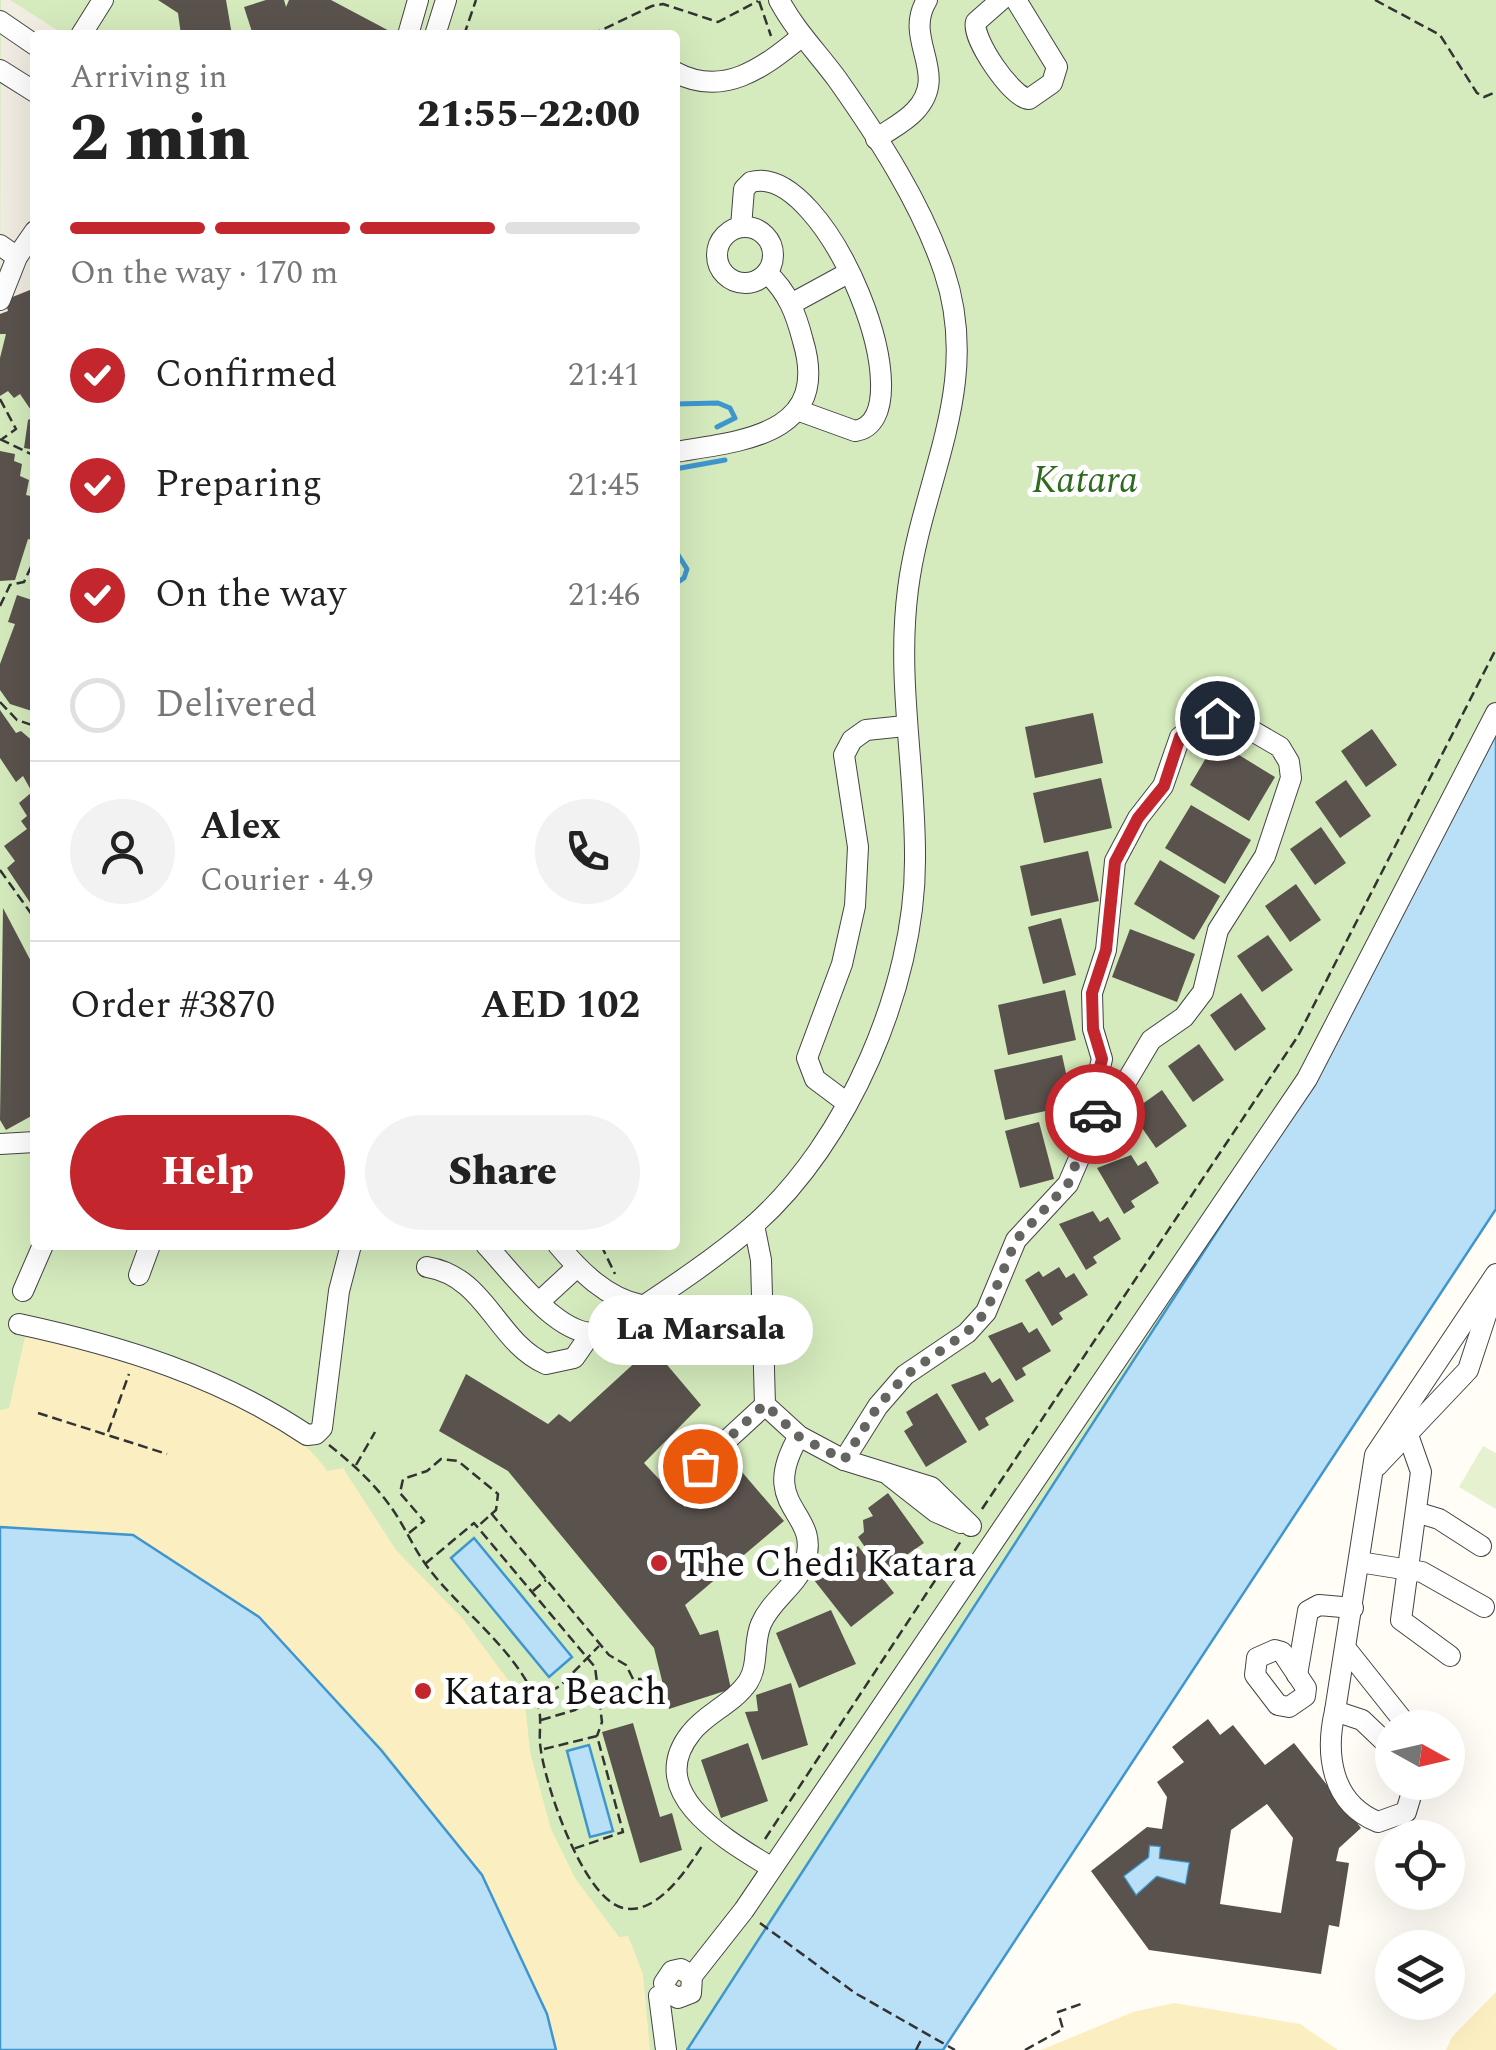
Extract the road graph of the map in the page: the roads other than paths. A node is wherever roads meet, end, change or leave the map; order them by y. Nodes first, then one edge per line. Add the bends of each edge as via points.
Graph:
1 (102, 0) edge
2 (418, 0) edge
3 (446, 0) edge
4 (780, 0) edge
5 (928, 0) edge
6 (1001, 0) edge
7 (1016, 0) edge
8 (0, 21) edge
9 (84, 30) edge
10 (409, 30) edge
11 (437, 30) edge
12 (800, 37) junction
13 (30, 42) edge
14 (0, 70) edge
15 (680, 75) edge
16 (30, 89) edge
17 (876, 139) junction
18 (741, 227) junction
19 (30, 234) edge
20 (8, 251) edge
21 (767, 273) junction
22 (848, 273) junction
23 (0, 300) edge
24 (791, 304) junction
25 (796, 410) junction
26 (680, 451) edge
27 (1496, 713) edge
28 (905, 726) junction
29 (847, 1103) junction
30 (1096, 1119) junction
31 (30, 1142) edge
32 (0, 1144) edge
33 (754, 1225) junction
34 (41, 1250) edge
35 (148, 1250) edge
36 (350, 1250) edge
37 (491, 1250) edge
38 (562, 1250) edge
39 (427, 1267) dead end
40 (577, 1268) junction
41 (1496, 1274) edge
42 (139, 1275) dead end
43 (1496, 1285) edge
44 (23, 1291) dead end
45 (539, 1302) junction
46 (641, 1305) junction
47 (19, 1324) dead end
48 (590, 1335) junction
49 (1432, 1370) junction
50 (1454, 1389) junction
51 (765, 1404) junction
52 (798, 1436) junction
53 (1408, 1436) junction
54 (714, 1452) dead end
55 (844, 1460) junction
56 (1372, 1471) junction
57 (1416, 1512) junction
58 (998, 1538) junction
59 (1481, 1546) dead end
60 (1359, 1562) junction
61 (1407, 1568) junction
62 (1484, 1607) dead end
63 (1353, 1608) junction
64 (1347, 1650) junction
65 (1450, 1656) dead end
66 (1297, 1675) dead end
67 (1395, 1710) edge
68 (1335, 1711) junction
69 (1375, 1732) edge
70 (1410, 1800) edge
71 (772, 1868) junction
72 (666, 2050) edge

1 - 9 street
2 - 10 street
3 - 11 street
4 - 12 street
5 - 17 street via 918,39 930,65 930,92 912,115
6 - 7 street via 973,32 1013,94 1025,100 1052,83 1057,67
8 - 13 street
12 - 15 street via 725,84
12 - 17 street
14 - 16 street
17 - 28 street via 944,270 956,355 950,427 908,586
18 - 21 street via 770,241
18 - 21 street via 721,241 720,266 740,283
18 - 22 street via 744,189 757,180 773,182 818,218
19 - 20 street
20 - 23 street
21 - 24 street
22 - 24 street
22 - 25 street via 867,307 878,350 878,414 856,431
24 - 25 street via 809,373
25 - 26 street via 760,437
27 - 58 street via 1316,1066
28 - 29 street via 912,910 893,1000
28 - 29 street via 866,730 844,755 858,847 855,906 842,964 807,1058 816,1078
29 - 33 street via 817,1152
30 - 30 street via 1151,1040 1194,1006 1208,980 1218,930 1265,856 1291,770 1280,747 1237,722 1207,720 1180,737 1164,786 1115,862 1106,950 1092,993 1102,1059 1092,1099
30 - 55 street via 1068,1184 1016,1240 986,1312 905,1376
31 - 32 street
33 - 46 street
33 - 51 street
34 - 44 street
35 - 42 street
36 - 47 street via 316,1434 137,1353
37 - 45 street
38 - 40 street
39 - 48 street via 466,1282 529,1354 546,1364 574,1358
40 - 45 street
40 - 46 street via 613,1296
41 - 49 street
43 - 50 street via 1468,1370
45 - 48 street via 568,1328
46 - 48 street
49 - 50 street
49 - 56 street via 1388,1431
50 - 53 street
51 - 52 street
51 - 54 street
52 - 55 street
52 - 71 street via 781,1482 805,1532 804,1566 760,1625 748,1682 691,1732 678,1763 685,1796 713,1831
53 - 56 street
53 - 57 street via 1421,1472
55 - 58 street via 931,1487 971,1526
56 - 60 street
57 - 59 street
57 - 61 street
58 - 71 street
60 - 61 street
60 - 63 street
61 - 62 street
61 - 65 street via 1401,1620
63 - 64 street
63 - 66 street via 1319,1605 1308,1611
64 - 67 street
64 - 68 street
68 - 69 street
68 - 70 street via 1327,1749 1351,1806 1378,1822 1406,1812
71 - 72 street via 692,1976 687,1996 658,1996

